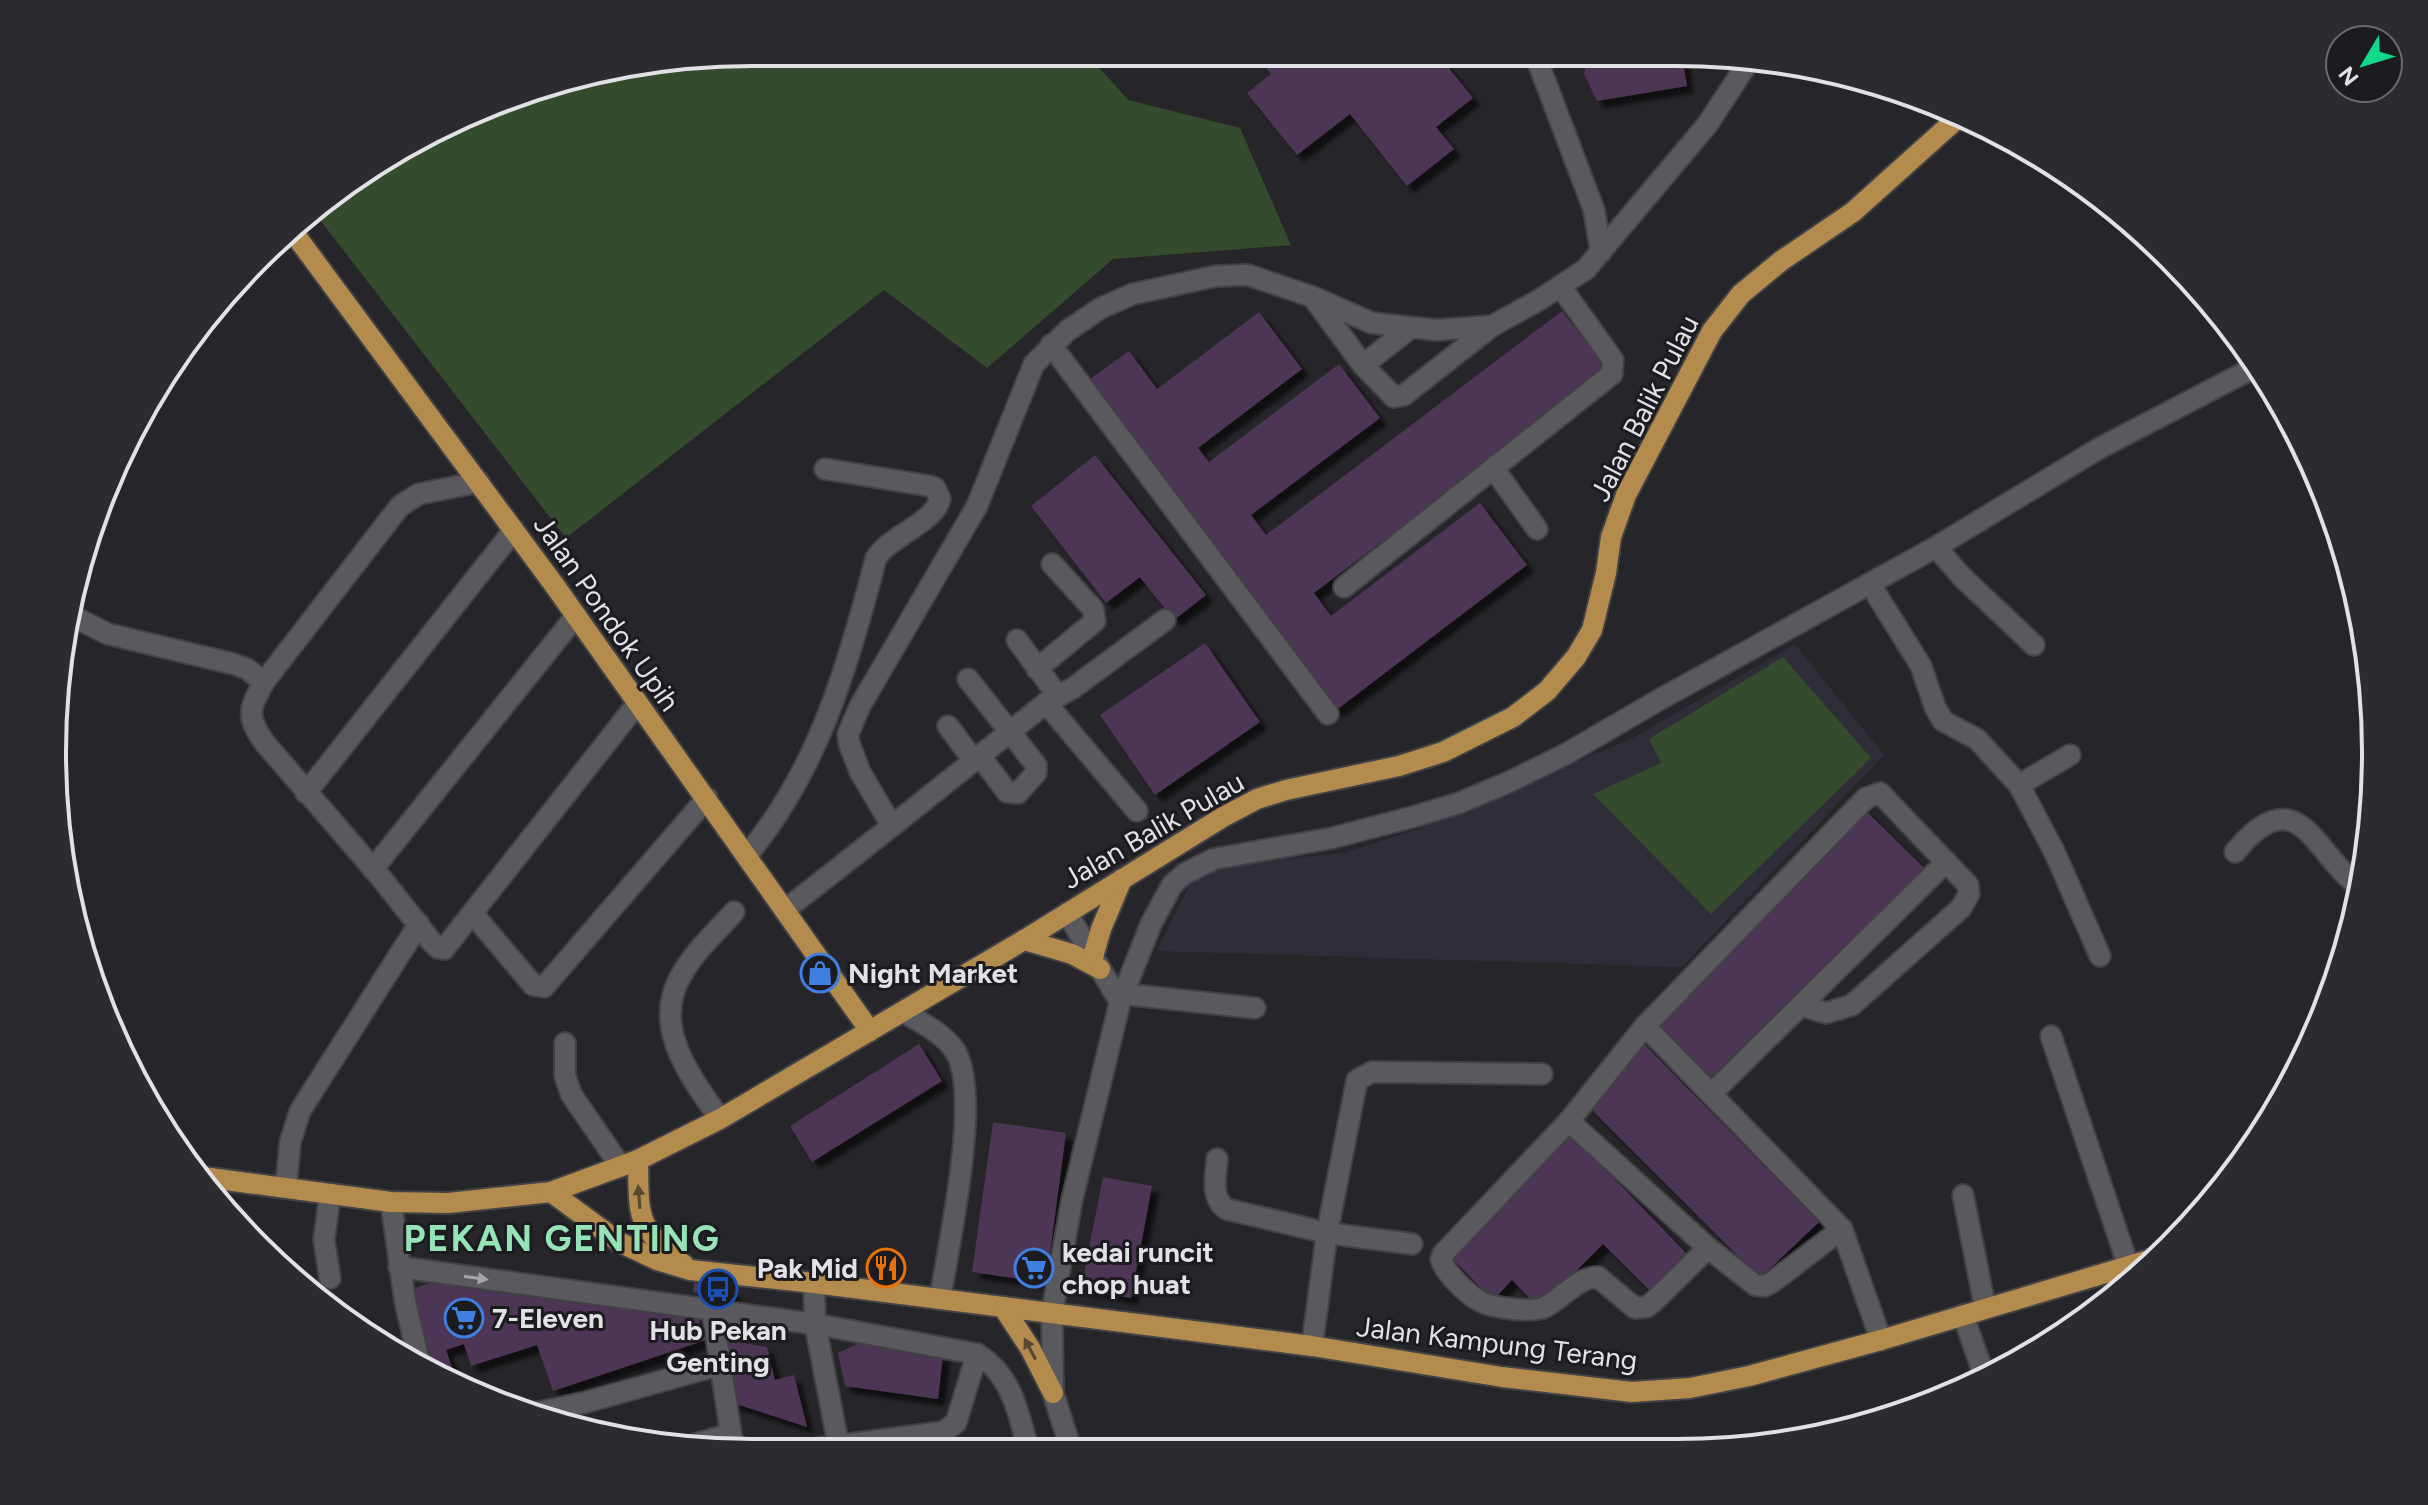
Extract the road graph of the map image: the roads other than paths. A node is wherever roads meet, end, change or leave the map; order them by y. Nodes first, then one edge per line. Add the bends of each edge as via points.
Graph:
1 (1539, 66) edge
2 (1743, 70) edge
3 (1951, 124) edge
4 (296, 239) edge
5 (1601, 252) junction
6 (1561, 287) junction
7 (1313, 297) junction
8 (1492, 326) junction
9 (1409, 329) junction
10 (1051, 345) junction
11 (1363, 365) junction
12 (2246, 372) edge
13 (825, 469) dead end
14 (1494, 469) junction
15 (479, 482) junction
16 (1537, 529) dead end
17 (514, 530) junction
18 (1936, 547) junction
19 (1052, 564) dead end
20 (1870, 584) junction
21 (1344, 587) dead end
22 (575, 617) junction
23 (79, 619) edge
24 (1165, 620) dead end
25 (1017, 640) dead end
26 (2034, 645) dead end
27 (1037, 669) junction
28 (968, 679) dead end
29 (264, 682) junction
30 (1052, 700) junction
31 (637, 704) junction
32 (1328, 714) dead end
33 (948, 726) dead end
34 (1010, 732) junction
35 (2070, 755) dead end
36 (977, 759) junction
37 (2019, 785) junction
38 (306, 793) junction
39 (707, 798) junction
40 (1137, 811) dead end
41 (892, 826) junction
42 (2235, 852) dead end
43 (747, 855) junction
44 (1946, 862) junction
45 (373, 869) junction
46 (1122, 879) junction
47 (2350, 880) edge
48 (785, 910) junction
49 (734, 912) dead end
50 (1067, 913) junction
51 (473, 914) junction
52 (419, 924) junction
53 (1024, 940) junction
54 (2100, 956) dead end
55 (1096, 963) junction
56 (1121, 998) junction
57 (1802, 1006) junction
58 (1255, 1008) dead end
59 (903, 1012) junction
60 (1645, 1026) junction
61 (870, 1031) junction
62 (2051, 1036) dead end
63 (565, 1043) dead end
64 (1542, 1074) dead end
65 (1711, 1094) junction
66 (720, 1119) junction
67 (1569, 1121) junction
68 (1217, 1159) dead end
69 (629, 1163) junction
70 (215, 1179) edge
71 (286, 1188) junction
72 (551, 1192) junction
73 (330, 1194) junction
74 (1963, 1195) dead end
75 (391, 1202) junction
76 (1842, 1229) junction
77 (1327, 1233) junction
78 (1412, 1244) dead end
79 (1708, 1248) junction
80 (2134, 1263) edge
81 (2128, 1265) junction
82 (399, 1267) junction
83 (690, 1270) junction
84 (330, 1278) dead end
85 (814, 1283) junction
86 (940, 1299) junction
87 (1003, 1307) junction
88 (1985, 1307) junction
89 (712, 1310) junction
90 (1052, 1313) junction
91 (1963, 1315) junction
92 (815, 1324) junction
93 (1881, 1340) junction
94 (1312, 1346) junction
95 (417, 1351) edge
96 (977, 1354) junction
97 (719, 1365) junction
98 (1981, 1367) edge
99 (1053, 1393) junction
100 (553, 1409) edge
101 (731, 1439) edge
102 (831, 1439) edge
103 (933, 1439) edge
104 (1025, 1439) edge
105 (1068, 1439) edge

1 - 5 street via 1594,210
2 - 5 street via 1707,125
3 - 46 main road, Jalan Balik Pulau via 1853,212 1741,294 1712,331 1626,495 1611,537 1592,630 1547,691 1513,717 1443,752 1257,799
4 - 15 main road, Jalan Pondok Upih
5 - 6 street
6 - 8 street
6 - 14 street via 1613,360 1612,374
7 - 9 street via 1372,323
7 - 10 street via 1248,275 1177,283 1101,308
7 - 11 street
8 - 9 street
8 - 11 street via 1404,395 1389,394
9 - 11 street
10 - 32 street
10 - 41 street via 1025,382 977,506 848,734 853,758
12 - 18 street via 2098,449
13 - 43 street via 930,486 940,499 934,512 876,558 845,671 818,739 782,809
14 - 16 street
14 - 21 street
15 - 17 main road, Jalan Pondok Upih
15 - 29 street via 419,494 400,506
17 - 22 main road, Jalan Pondok Upih
17 - 38 street
18 - 20 street
18 - 26 street
19 - 27 street via 1093,609 1095,621
20 - 37 street via 1921,666 1943,721 1977,739
20 - 56 street via 1566,754 1459,803 1332,838 1214,859 1184,874 1151,924
22 - 31 main road, Jalan Pondok Upih
22 - 45 street
23 - 29 street via 108,634 234,664
24 - 30 street
25 - 27 street
27 - 30 street
28 - 34 street
29 - 38 street via 250,711 254,728
30 - 34 street
30 - 40 street
31 - 39 main road, Jalan Pondok Upih
31 - 51 street
33 - 36 street
34 - 36 street
34 - 36 street via 1037,769 1018,793 1007,792
35 - 37 street
36 - 41 street
37 - 54 street
38 - 45 street
39 - 43 main road, Jalan Pondok Upih
39 - 51 street via 544,987 533,985
41 - 48 street
42 - 47 street via 2259,827 2287,821 2315,836
43 - 48 main road, Jalan Pondok Upih
44 - 57 street
44 - 57 street via 1968,885 1961,908 1852,1005 1826,1013
44 - 60 street via 1880,793 1871,795
45 - 52 street
46 - 50 main road, Jalan Balik Pulau
46 - 55 main road via 1101,929
48 - 61 main road, Jalan Pondok Upih
49 - 66 street via 681,975 670,1000 680,1060
50 - 53 main road, Jalan Balik Pulau
50 - 55 street
51 - 52 street via 444,949
52 - 71 street via 300,1111 290,1143
53 - 55 main road
53 - 59 main road, Jalan Balik Pulau
55 - 56 street
56 - 58 street
56 - 90 street via 1072,1200
57 - 65 street
59 - 61 main road, Jalan Balik Pulau
59 - 86 street via 954,1048 965,1081 967,1120
60 - 65 street
60 - 67 street
61 - 66 main road, Jalan Balik Pulau
62 - 81 street
63 - 69 street via 571,1094
64 - 77 street via 1372,1072 1357,1080
65 - 76 street
66 - 69 main road, Jalan Balik Pulau
67 - 79 street
67 - 79 street via 1443,1254 1441,1263 1476,1299 1538,1309 1598,1277 1640,1309
68 - 77 street via 1215,1193 1226,1209
69 - 72 main road, Jalan Balik Pulau
83 -> 69 main road via 646,1229
70 - 71 main road, Jalan Balik Pulau
71 - 73 main road, Jalan Balik Pulau
72 - 75 main road, Jalan Balik Pulau via 448,1203
72 - 83 main road, Jalan Kampung Terang via 628,1247
73 - 75 main road, Jalan Balik Pulau
73 - 84 street via 324,1240
74 - 88 street
75 - 82 street
76 - 79 street via 1764,1286 1749,1281
76 - 93 street
77 - 78 street
77 - 94 street
80 - 81 main road, Jalan Kampung Terang
81 - 88 main road, Jalan Kampung Terang
82 -> 89 street
82 - 95 street
83 - 85 main road, Jalan Kampung Terang
85 - 86 main road, Jalan Kampung Terang
85 - 92 street
86 - 87 main road, Jalan Kampung Terang
87 - 90 main road, Jalan Kampung Terang
99 -> 87 main road
88 - 91 main road, Jalan Kampung Terang
89 - 92 street
89 - 97 street
90 - 94 main road, Jalan Kampung Terang
90 - 99 street
91 - 93 main road, Jalan Kampung Terang
91 - 98 street
92 - 96 street
92 - 102 street
93 - 94 main road, Jalan Kampung Terang via 1749,1376 1632,1392
96 - 103 street via 956,1423
96 - 104 street via 1011,1393
97 - 100 street
97 - 101 street
99 - 105 street

